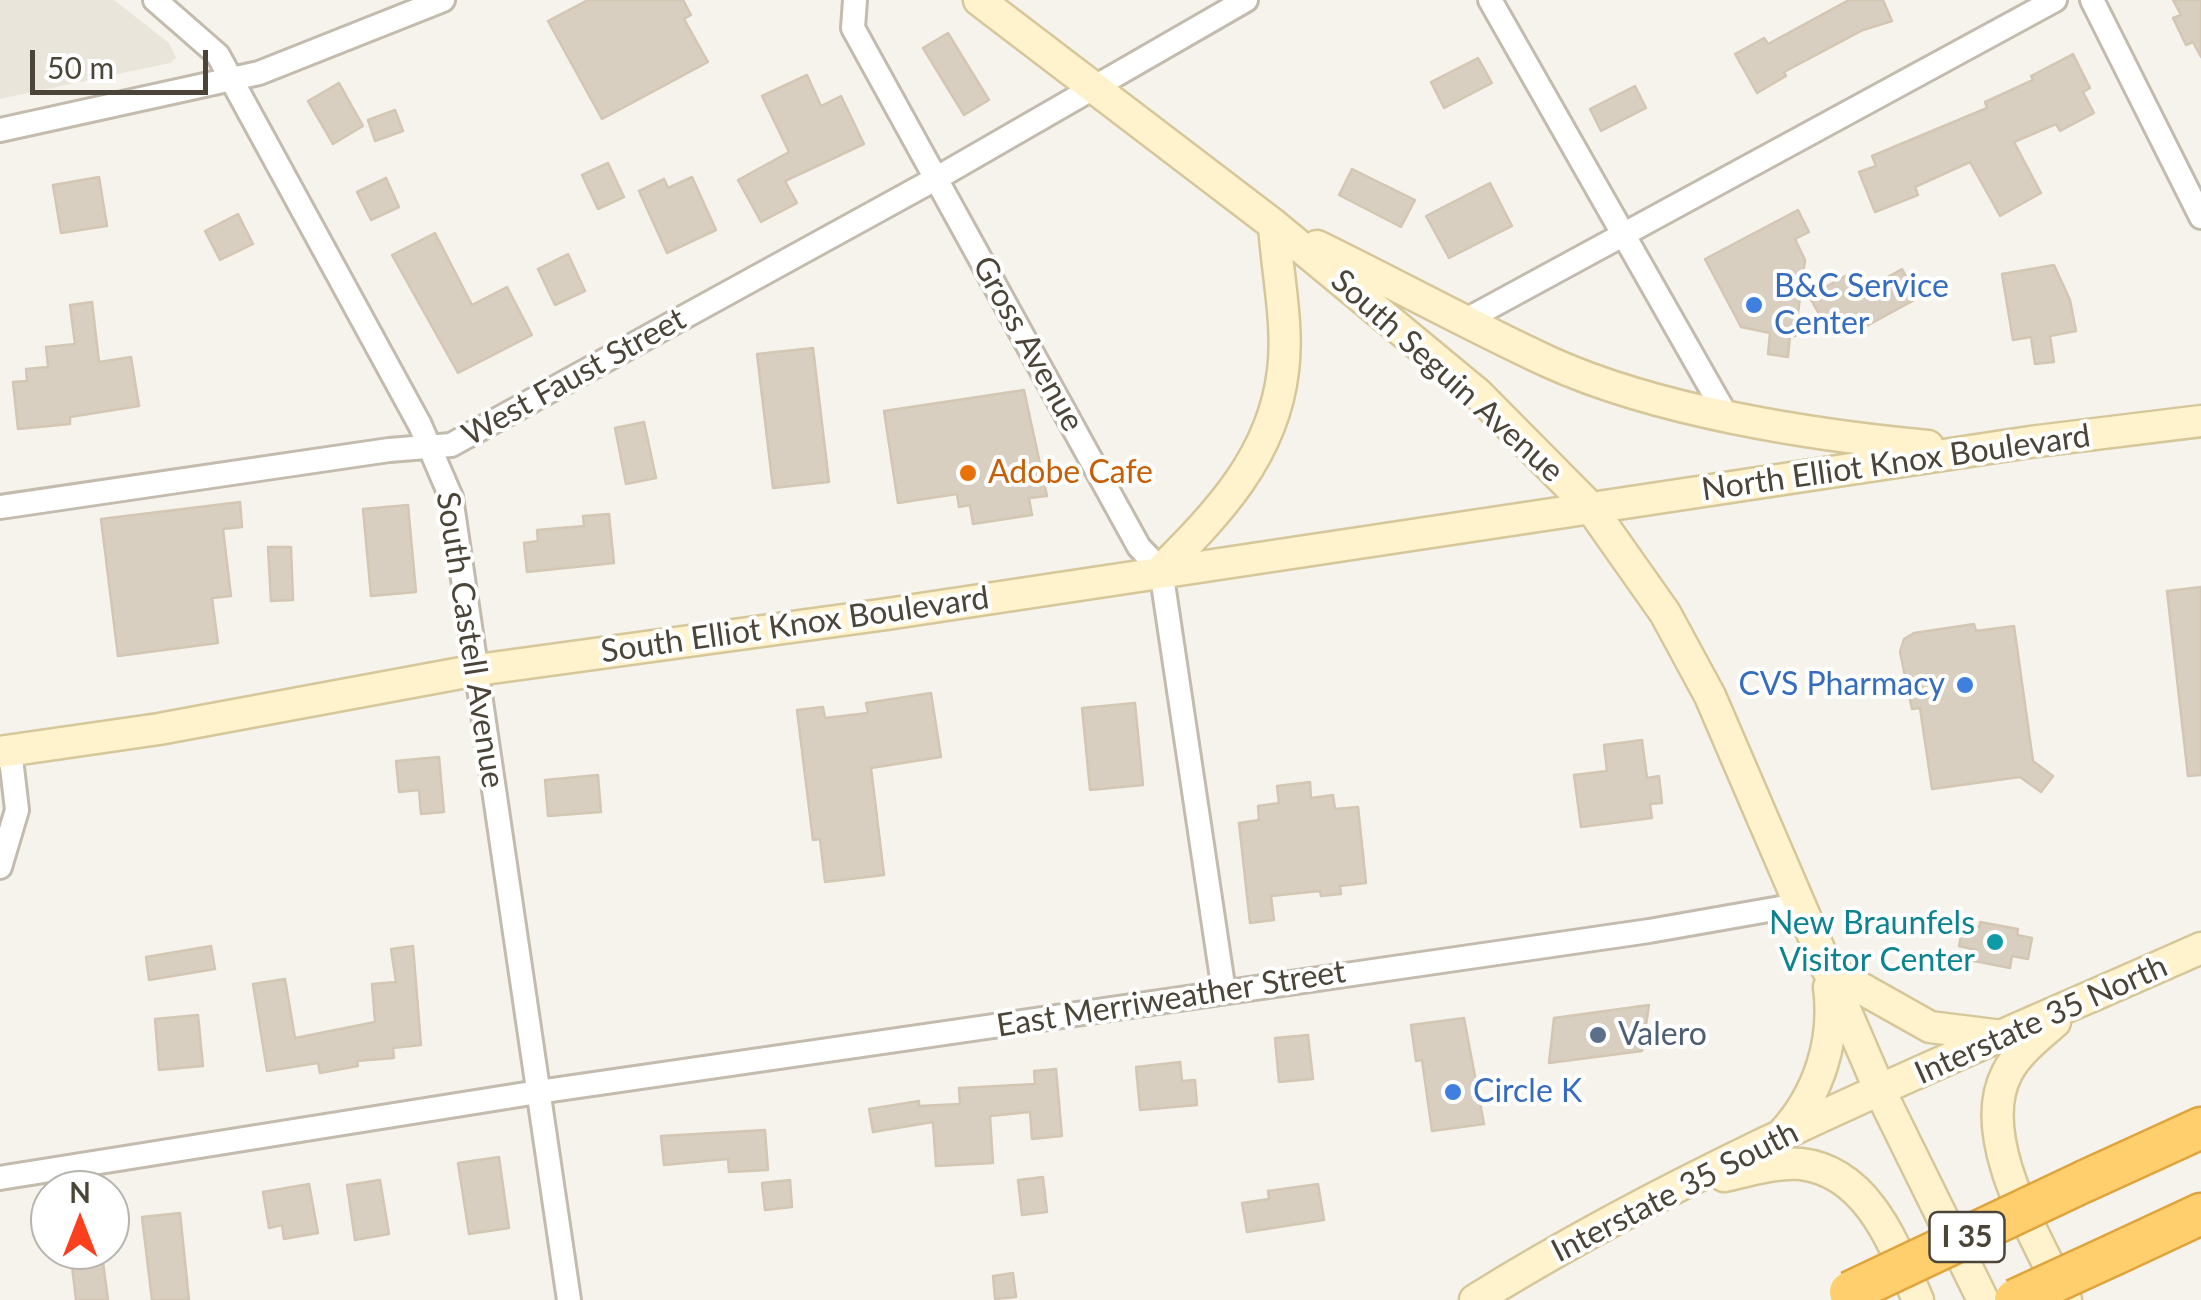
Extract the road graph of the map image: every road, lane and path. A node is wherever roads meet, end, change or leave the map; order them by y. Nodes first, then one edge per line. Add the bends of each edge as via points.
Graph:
1 (155, 0) edge
2 (442, 0) edge
3 (855, 0) edge
4 (979, 0) edge
5 (1246, 0) edge
6 (1490, 0) edge
7 (2054, 0) edge
8 (2092, 0) edge
9 (229, 79) junction
10 (1094, 84) junction
11 (0, 130) edge
12 (937, 178) junction
13 (2201, 217) edge
14 (1274, 225) junction
15 (1621, 234) junction
16 (1468, 319) junction
17 (1725, 413) junction
18 (2201, 420) edge
19 (431, 449) junction
20 (1976, 450) junction
21 (0, 507) edge
22 (1592, 508) junction
23 (1161, 570) junction
24 (478, 670) junction
25 (5, 751) edge
26 (0, 867) edge
27 (1803, 904) junction
28 (2201, 948) edge
29 (1827, 969) junction
30 (1224, 992) junction
31 (2076, 1004) junction
32 (2004, 1036) junction
33 (538, 1092) junction
34 (1881, 1092) junction
35 (2201, 1128) edge
36 (1780, 1136) junction
37 (0, 1178) edge
38 (1682, 1186) junction
39 (2193, 1220) edge
40 (1841, 1296) edge
41 (569, 1300) edge
42 (1474, 1300) edge
43 (1918, 1300) edge
44 (1983, 1300) edge
45 (2015, 1300) edge
46 (2066, 1300) edge

1 - 9 street, South Castell Avenue via 206,40
2 - 9 street via 260,73
3 - 12 street, Gross Avenue via 853,28
4 - 10 main road, South Seguin Avenue
5 - 10 street, West Faust Street
6 - 15 street
7 - 15 street
8 - 13 street
9 - 11 street
9 - 19 street, South Castell Avenue
10 - 12 street, West Faust Street
10 - 14 main road, South Seguin Avenue
12 - 19 street, West Faust Street via 462,440
12 - 23 street, Gross Avenue via 1138,546
14 - 16 main road
14 - 22 main road, South Seguin Avenue via 1478,394
14 - 23 main road via 1284,369 1274,414 1263,446 1230,497
15 - 16 street
15 - 17 street
16 - 17 main road via 1551,363 1652,398
17 - 20 main road via 1858,439
18 - 20 main road, North Elliot Knox Boulevard
19 - 21 street, West Faust Street
19 - 24 street, South Castell Avenue via 451,498
20 - 22 main road, North Elliot Knox Boulevard
22 - 23 main road, South Elliot Knox Boulevard
22 - 27 main road, South Seguin Avenue via 1687,651
23 - 24 main road, South Elliot Knox Boulevard
23 - 30 street
24 - 25 main road, South Elliot Knox Boulevard
24 - 33 street, South Castell Avenue
25 - 26 street via 16,810
27 - 29 main road, South Seguin Avenue
27 - 30 street, East Merriweather Street
28 - 31 main road, Interstate 35 North
29 - 32 main road via 1930,1027
29 - 34 main road, South Seguin Avenue
29 - 36 main road via 1830,1024 1820,1070 1804,1111
30 - 33 street, East Merriweather Street
31 - 32 main road, Interstate 35 North
31 - 46 main road via 2006,1075 1998,1135 2005,1167
32 - 34 main road, Interstate 35 North
33 - 37 street, East Merriweather Street
33 - 41 street, South Castell Avenue
34 - 36 main road, Interstate 35 South
34 - 44 main road, South Seguin Avenue
35 - 40 highway, I 35, bridge
36 - 38 main road, Interstate 35 South
38 - 42 main road, Interstate 35 South
38 - 43 main road via 1763,1168 1821,1169 1875,1211
39 - 45 highway, I 35, bridge

